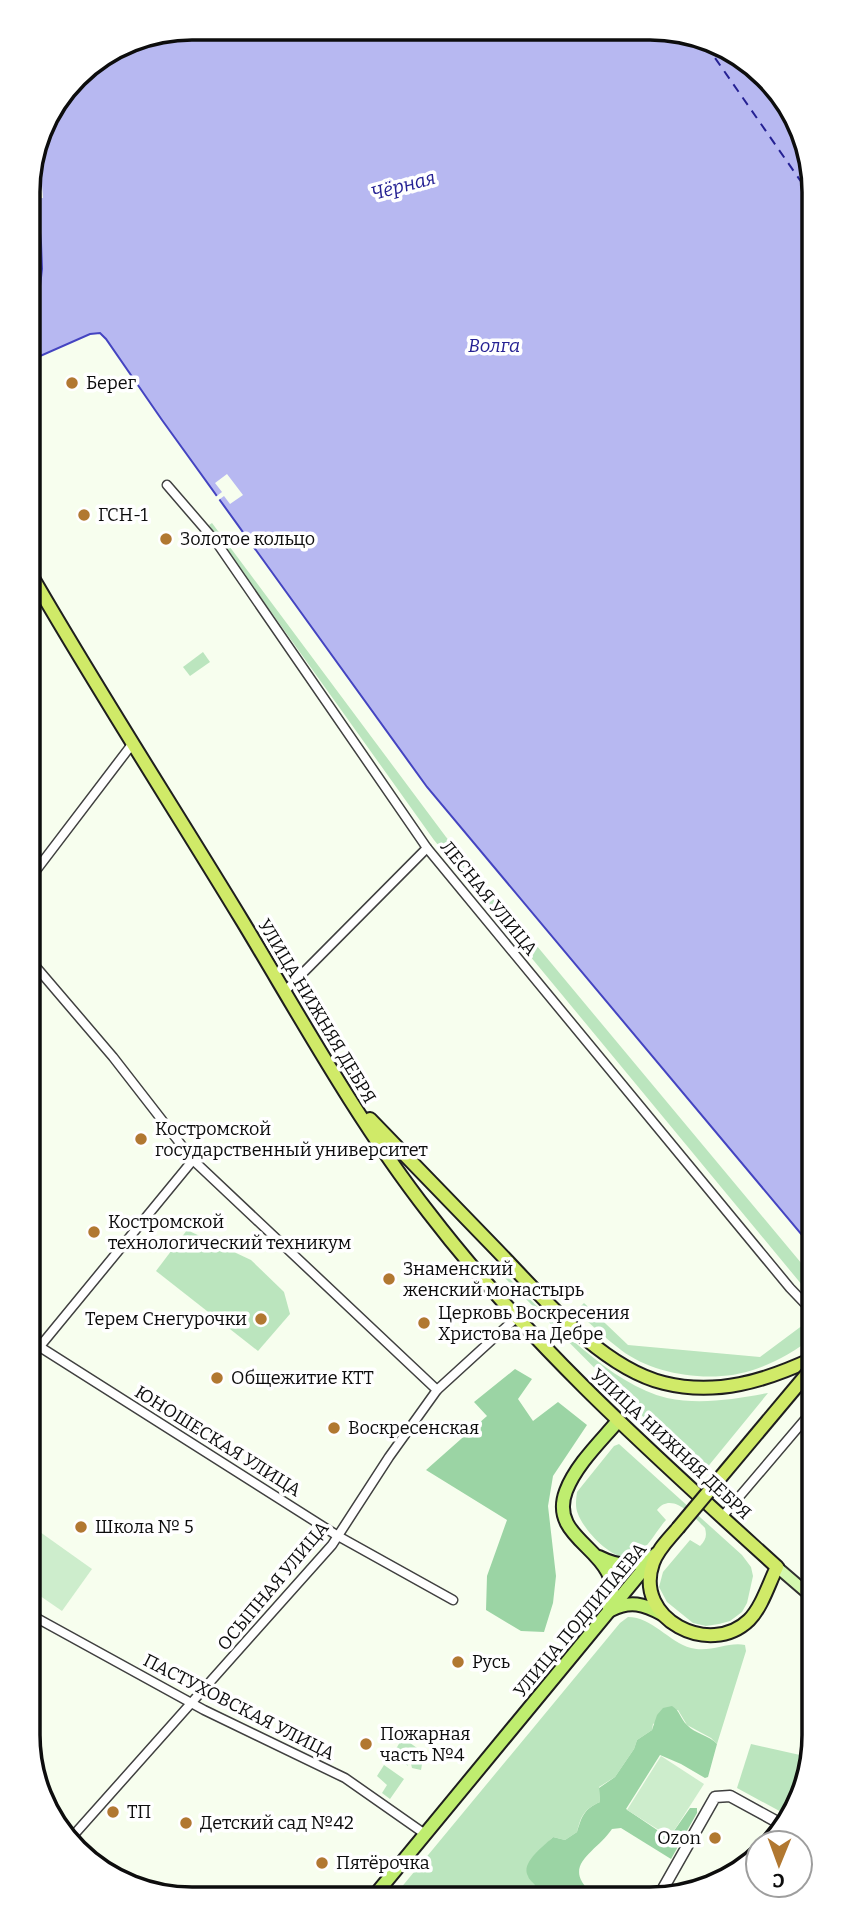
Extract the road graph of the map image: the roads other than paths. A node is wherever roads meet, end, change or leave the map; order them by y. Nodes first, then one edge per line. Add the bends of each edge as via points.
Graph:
1 (167, 485) dead end
2 (41, 592) edge
3 (133, 743) junction
4 (427, 848) junction
5 (41, 864) edge
6 (40, 972) edge
7 (285, 991) junction
8 (349, 1098) junction
9 (193, 1160) junction
10 (801, 1299) edge
11 (517, 1317) junction
12 (40, 1347) joint
13 (801, 1364) edge
14 (801, 1380) edge
15 (437, 1390) junction
16 (617, 1422) junction
17 (801, 1424) edge
18 (722, 1517) junction
19 (338, 1535) junction
20 (657, 1554) junction
21 (596, 1556) junction
22 (777, 1567) junction
23 (801, 1588) edge
24 (453, 1600) dead end
25 (608, 1612) junction
26 (662, 1614) junction
27 (40, 1620) edge
28 (193, 1703) junction
29 (775, 1820) edge
30 (76, 1832) edge
31 (425, 1834) junction
32 (665, 1885) edge
33 (382, 1887) edge

1 - 4 street, ЛЕСНАЯ УЛИЦА via 217,543
2 - 3 highway, УЛИЦА НИЖНЯЯ ДЕБРЯ
3 - 5 street
3 - 7 highway, УЛИЦА НИЖНЯЯ ДЕБРЯ
4 - 7 street
4 - 10 street, ЛЕСНАЯ УЛИЦА
6 - 9 street
7 - 8 highway, УЛИЦА НИЖНЯЯ ДЕБРЯ
8 - 11 highway, УЛИЦА НИЖНЯЯ ДЕБРЯ via 430,1216
8 - 13 highway via 547,1301 617,1363 664,1384 698,1388 765,1380
9 - 12 street
9 - 15 street
11 - 15 street, ОСЫПНАЯ УЛИЦА
11 - 16 highway, УЛИЦА НИЖНЯЯ ДЕБРЯ
12 - 19 street, ЮНОШЕСКАЯ УЛИЦА
14 - 20 highway, УЛИЦА ПОДЛИПАЕВА, bridge
15 - 19 street, ОСЫПНАЯ УЛИЦА
16 - 18 highway, УЛИЦА НИЖНЯЯ ДЕБРЯ
16 - 21 main road via 565,1493 570,1529
17 - 18 street
18 - 22 highway, УЛИЦА НИЖНЯЯ ДЕБРЯ
19 - 24 street, ЮНОШЕСКАЯ УЛИЦА
19 - 28 street, ОСЫПНАЯ УЛИЦА
20 - 21 main road via 625,1566
20 - 25 main road, УЛИЦА ПОДЛИПАЕВА
20 - 26 highway via 650,1590
21 - 25 main road via 612,1580
22 - 23 main road, УЛИЦА НИЖНЯЯ ДЕБРЯ
22 - 26 highway via 754,1614 732,1630 697,1634
25 - 26 main road via 635,1603
25 - 31 main road, УЛИЦА ПОДЛИПАЕВА
27 - 28 street, ПАСТУХОВСКАЯ УЛИЦА
28 - 30 street, ОСЫПНАЯ УЛИЦА
28 - 31 street, ПАСТУХОВСКАЯ УЛИЦА via 345,1778
29 - 32 street via 734,1798 715,1797
31 - 33 main road, УЛИЦА ПОДЛИПАЕВА

